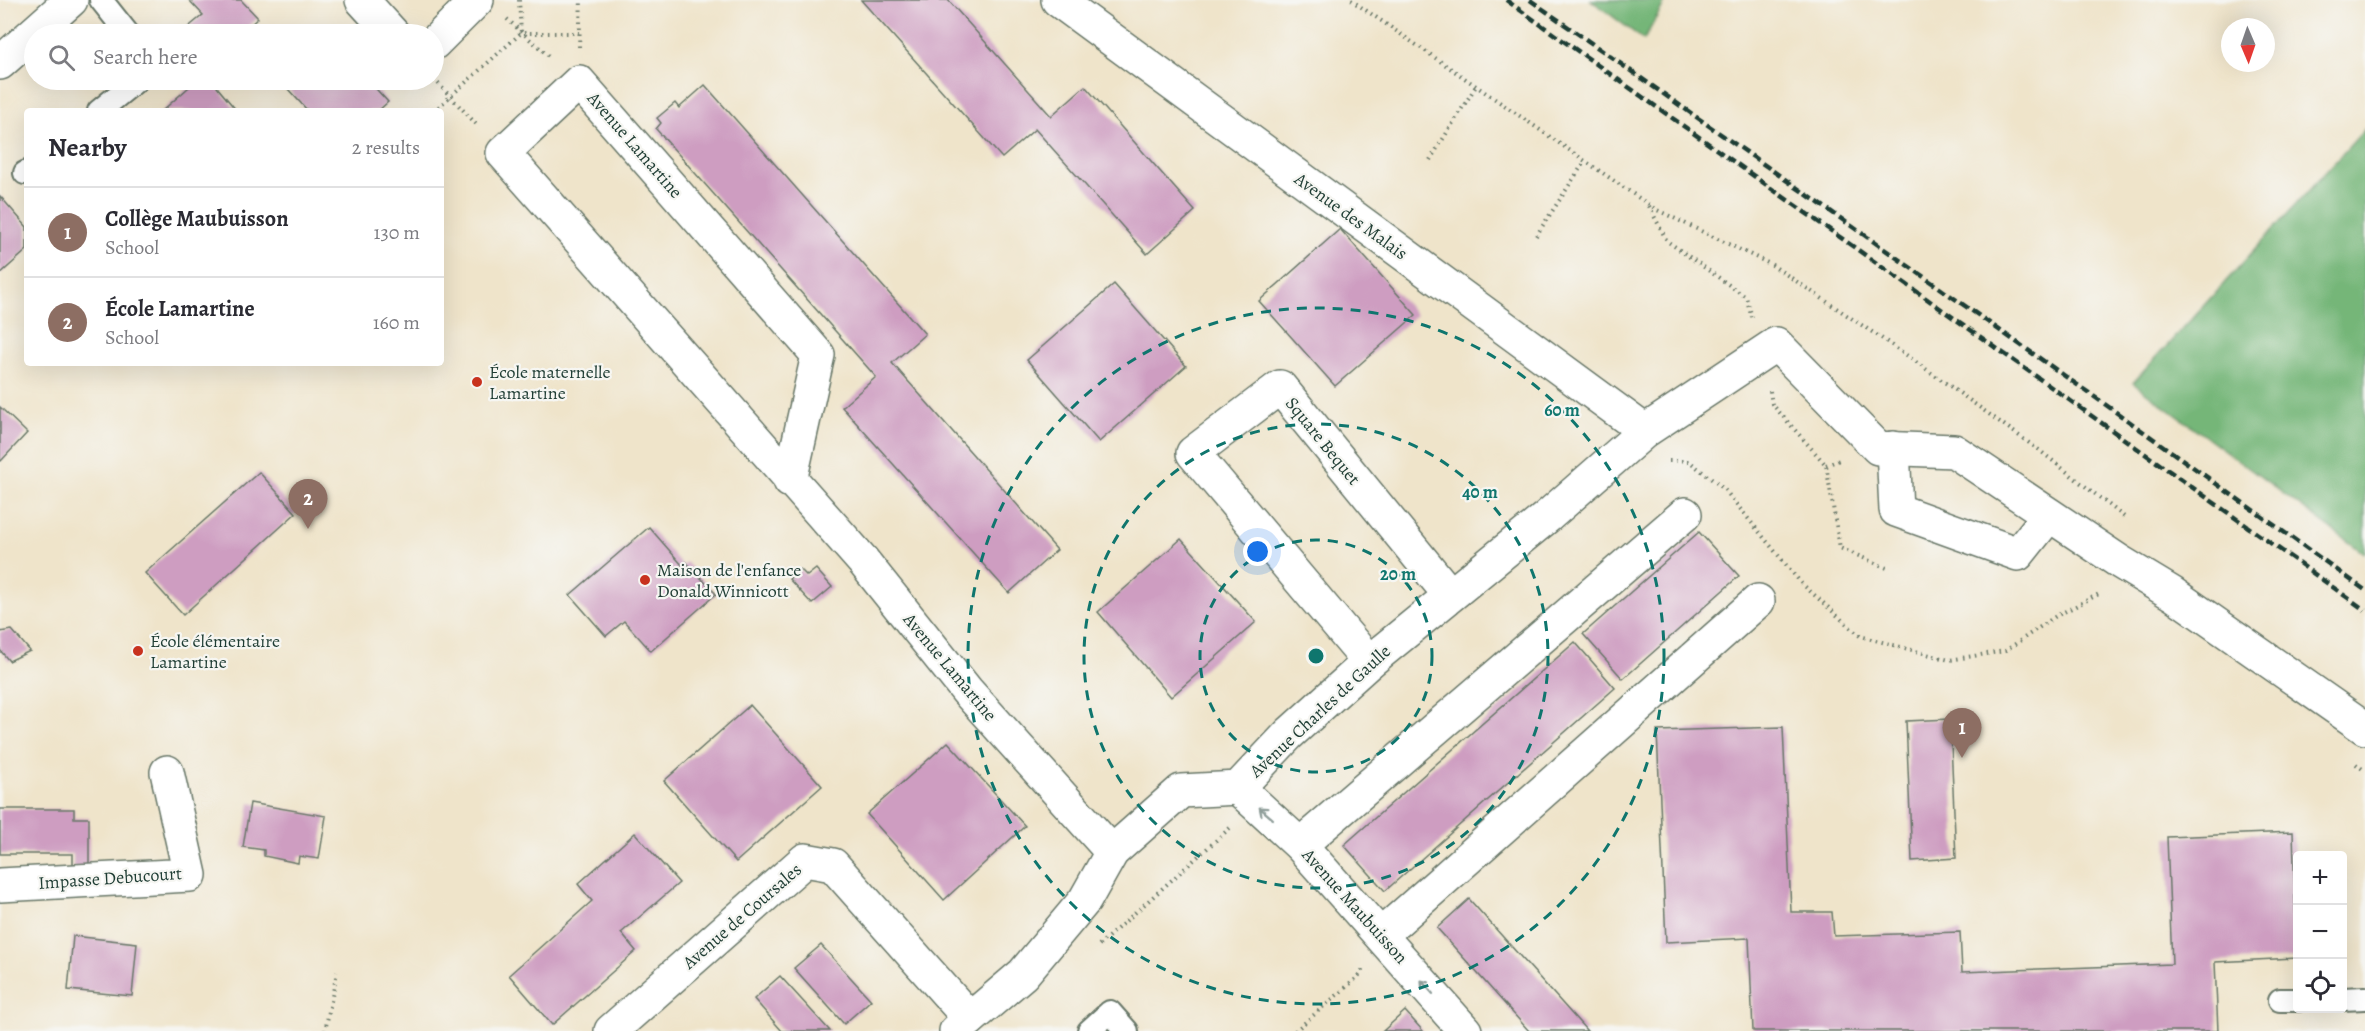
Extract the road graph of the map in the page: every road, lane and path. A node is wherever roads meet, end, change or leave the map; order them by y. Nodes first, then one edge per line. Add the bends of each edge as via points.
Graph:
1 (71, 0) edge
2 (101, 0) edge
3 (362, 0) edge
4 (519, 0) edge
5 (580, 0) edge
6 (1058, 0) edge
7 (1351, 0) edge
8 (491, 8) edge
9 (44, 24) edge
10 (120, 24) edge
11 (384, 24) edge
12 (521, 33) junction
13 (579, 33) junction
14 (444, 38) edge
15 (24, 42) edge
16 (0, 63) edge
17 (579, 82) junction
18 (1476, 86) junction
19 (124, 90) edge
20 (444, 90) edge
21 (450, 96) junction
22 (103, 108) edge
23 (437, 108) edge
24 (504, 153) junction
25 (1430, 160) dead end
26 (1585, 161) junction
27 (1536, 236) dead end
28 (1772, 265) dead end
29 (1645, 431) junction
30 (1893, 448) junction
31 (790, 481) junction
32 (1685, 514) dead end
33 (2049, 515) junction
34 (1450, 595) junction
35 (1758, 601) dead end
36 (1369, 662) junction
37 (2365, 728) edge
38 (167, 772) dead end
39 (1238, 788) junction
40 (1300, 845) junction
41 (1112, 852) junction
42 (0, 885) edge
43 (1381, 935) junction
44 (337, 972) dead end
45 (2365, 998) edge
46 (2347, 999) edge
47 (963, 1025) edge
48 (325, 1031) edge
49 (611, 1031) edge
50 (1089, 1031) edge
51 (1127, 1031) edge
52 (1295, 1031) edge
53 (1466, 1031) edge

1 - 9 street
2 - 10 lane
3 - 11 street
4 - 12 path
5 - 13 path
6 - 29 street, Avenue des Malais
7 - 18 path
8 - 12 path
8 - 14 street
12 - 13 path
12 - 17 path
12 - 21 path
13 - 17 path
15 - 16 street
17 - 24 street, Avenue Lamartine
17 - 31 street, Avenue Lamartine via 818,355
18 - 25 path
18 - 26 path
19 - 22 lane
20 - 21 path
21 - 23 path
21 - 24 path
24 - 31 street, Avenue Lamartine
26 - 27 path
26 - 28 path via 1655,209
29 - 30 street, Avenue Charles de Gaulle via 1776,344 1878,448
29 - 34 street, Avenue Charles de Gaulle
30 - 33 street via 1954,451
30 - 33 street via 1896,510 2018,554
31 - 41 street, Avenue Lamartine via 863,561 967,691
32 - 40 street
33 - 37 street via 2173,594
34 - 36 street, Avenue Charles de Gaulle
34 - 36 street, Square Bequet via 1280,387 1193,453
35 - 43 street
36 - 39 street, Avenue Charles de Gaulle via 1289,734
38 - 42 street, Impasse Debucourt via 190,875
40 -> 39 street, Avenue Maubuisson
39 - 41 street, Avenue Charles de Gaulle via 1181,791
40 - 43 street, Avenue Maubuisson
41 - 47 street, Avenue Charles de Gaulle via 1085,900 1030,966
43 - 52 path via 1358,978
53 -> 43 street, Avenue Maubuisson
44 - 48 path
45 - 46 lane
47 - 49 street, Avenue de Coursales via 833,865 805,861
50 - 51 lane via 1110,1012

